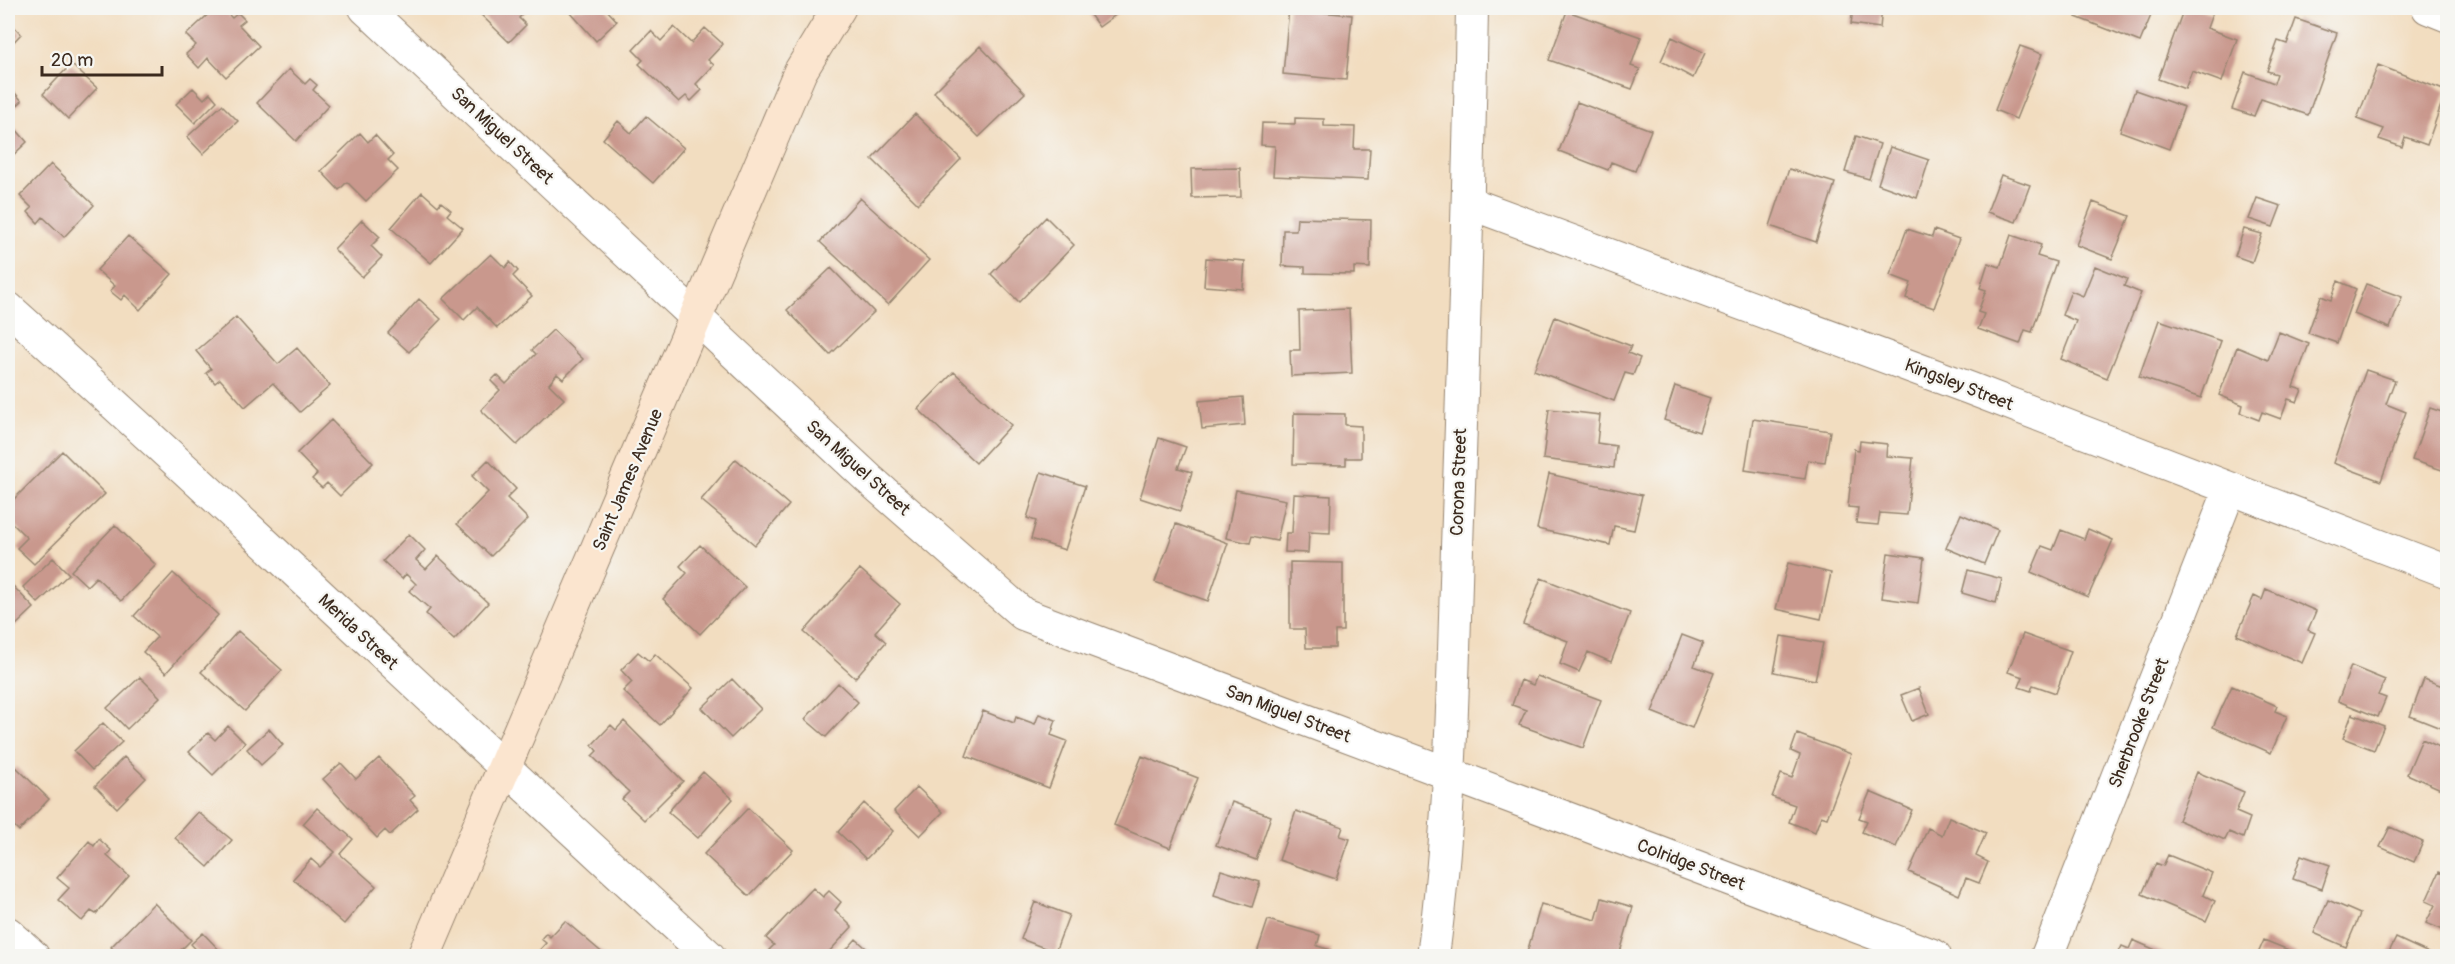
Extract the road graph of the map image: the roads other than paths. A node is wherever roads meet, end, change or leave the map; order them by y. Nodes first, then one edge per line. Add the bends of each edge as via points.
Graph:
1 (364, 8) edge
2 (839, 8) edge
3 (1472, 8) edge
4 (2428, 8) edge
5 (2448, 16) edge
6 (1469, 203) junction
7 (8, 308) edge
8 (696, 320) junction
9 (2230, 489) junction
10 (2448, 572) edge
11 (504, 769) junction
12 (1447, 774) junction
13 (8, 933) edge
14 (33, 957) edge
15 (424, 957) edge
16 (709, 957) edge
17 (1433, 957) edge
18 (1935, 957) edge
19 (2047, 957) edge

1 - 8 street, San Miguel Street
2 - 8 main road, Saint James Avenue via 800,72
3 - 6 street, Corona Street
4 - 5 street
6 - 9 street, Kingsley Street via 1970,388
6 - 12 street, Corona Street
7 - 11 street, Merida Street
8 - 11 main road, Saint James Avenue
8 - 12 street, San Miguel Street via 869,480 1023,614
9 - 10 street, Kingsley Street
9 - 19 street, Sherbrooke Street
11 - 15 main road, Saint James Avenue
11 - 16 street, Merida Street
12 - 17 street, Corona Street via 1443,881
12 - 18 street, Colridge Street
13 - 14 street

